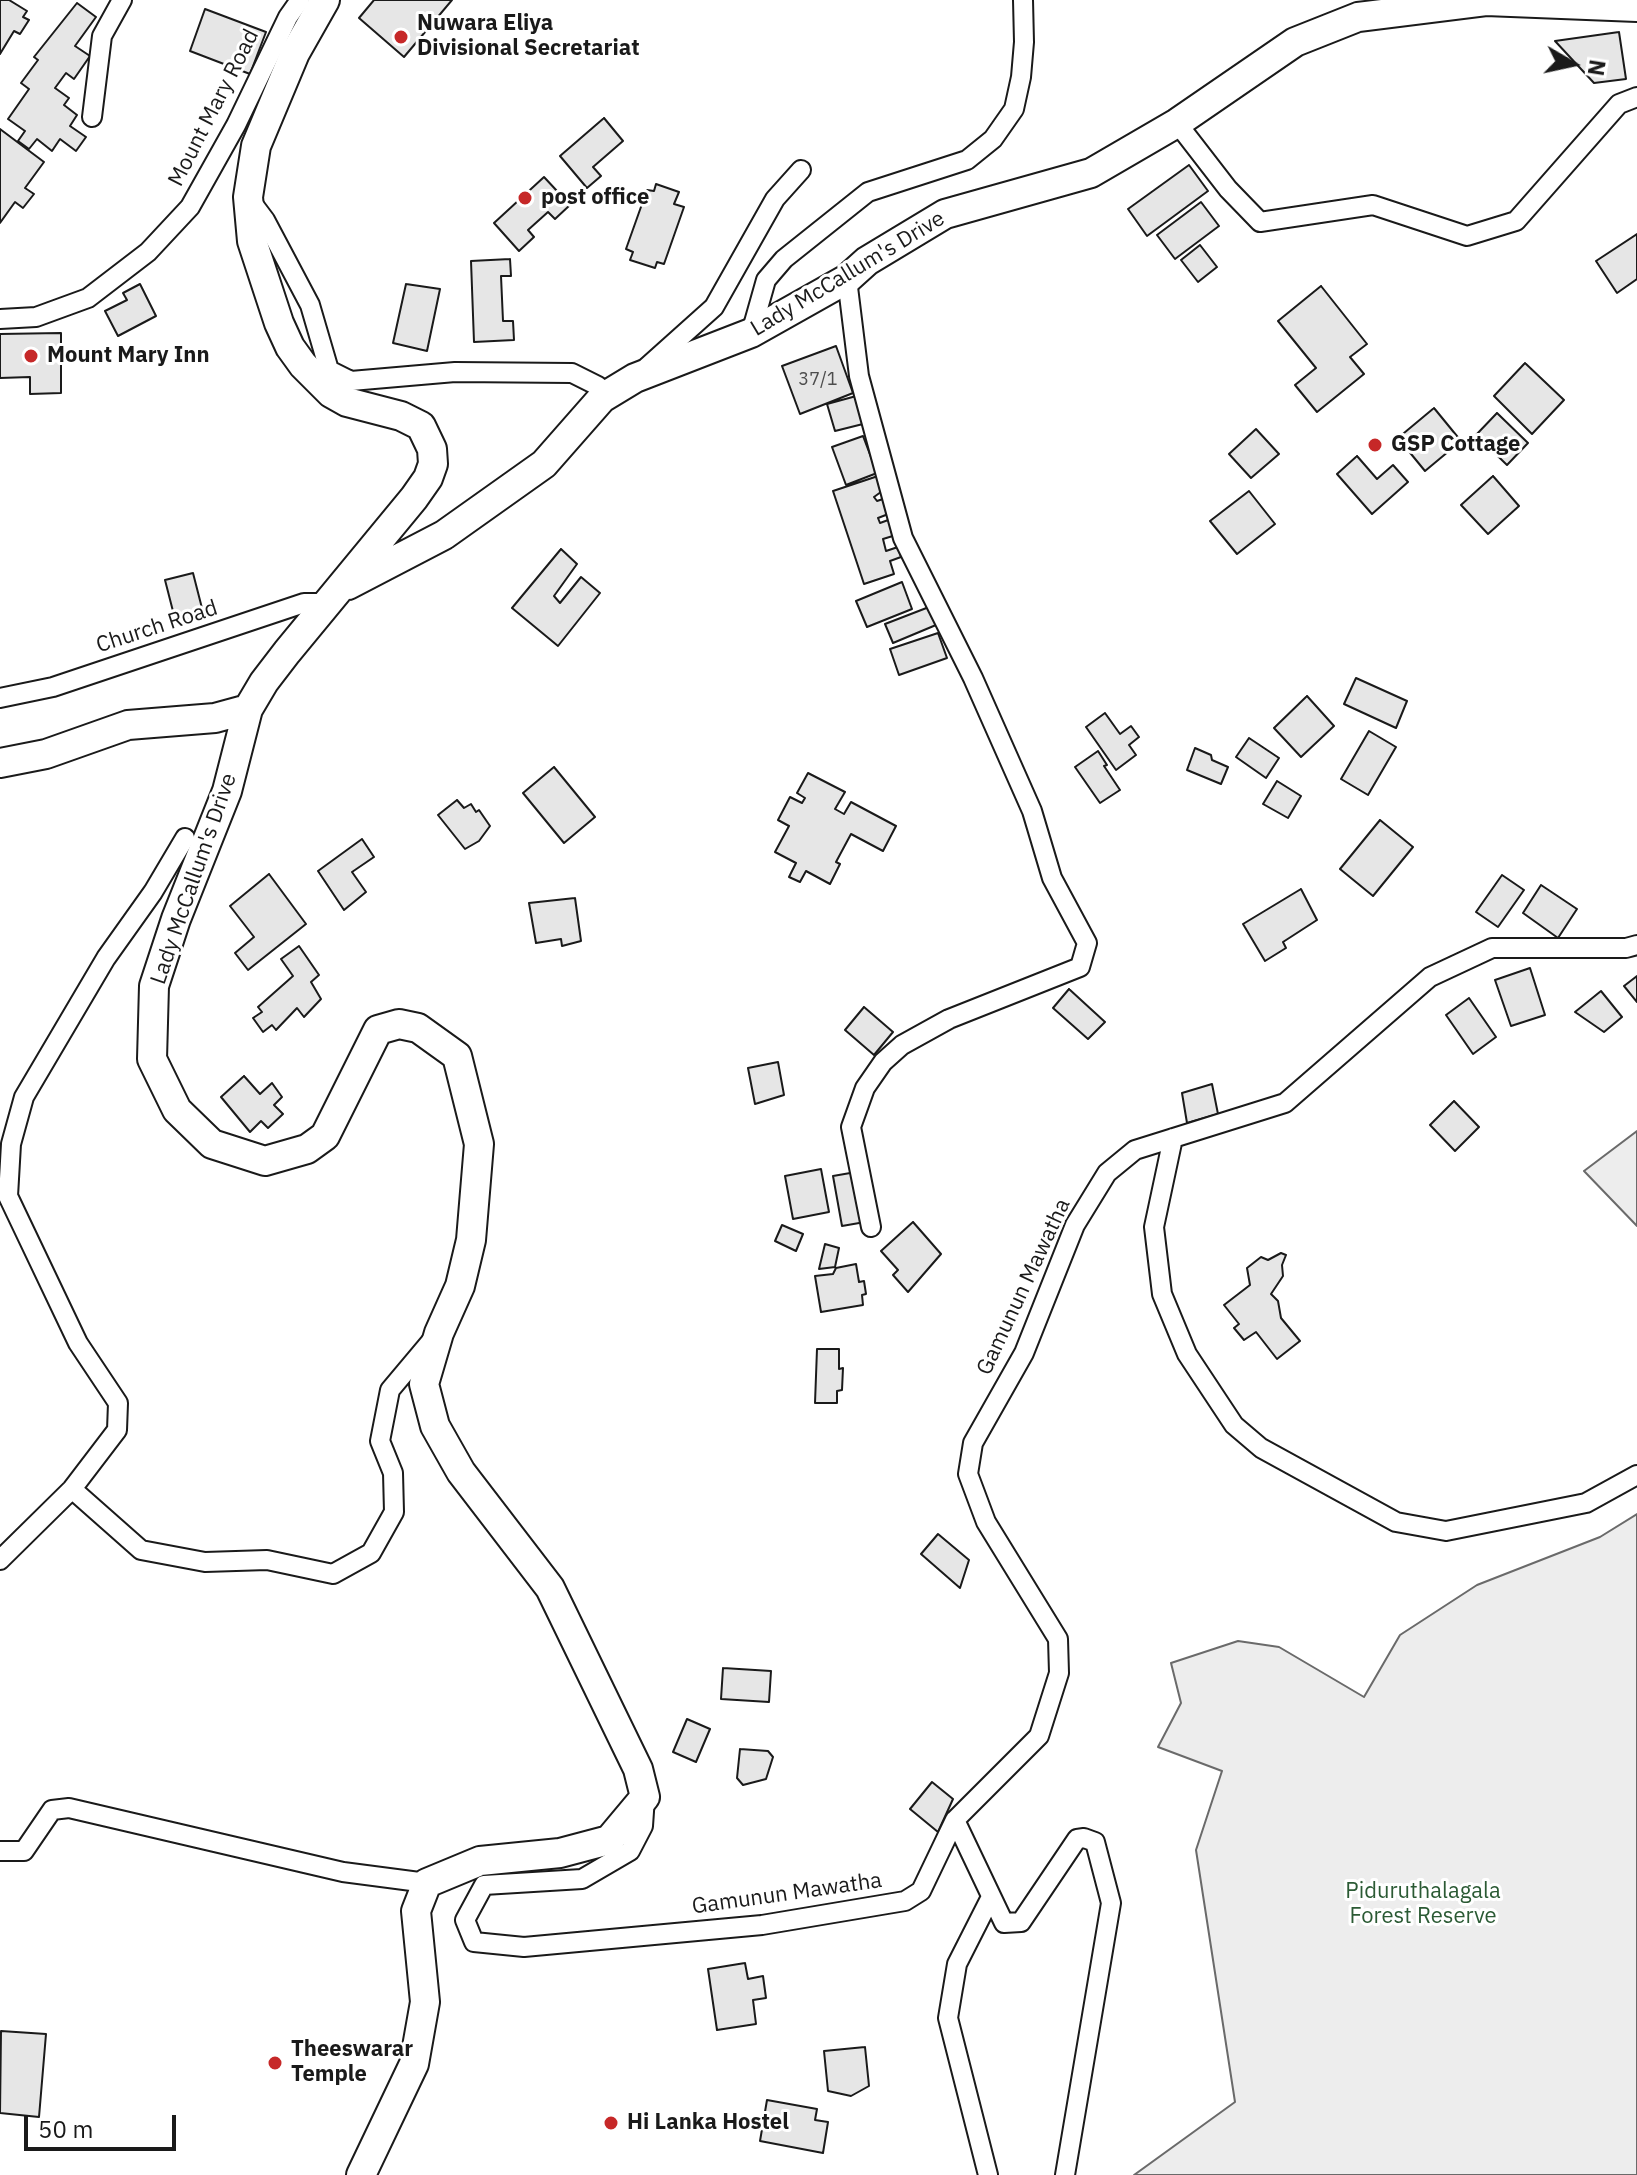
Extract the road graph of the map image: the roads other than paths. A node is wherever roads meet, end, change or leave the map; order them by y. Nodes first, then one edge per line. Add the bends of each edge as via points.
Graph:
1 (122, 0) edge
2 (300, 0) edge
3 (325, 0) edge
4 (1023, 0) edge
5 (1637, 7) edge
6 (1637, 97) edge
7 (92, 117) dead end
8 (1177, 123) junction
9 (801, 170) dead end
10 (248, 197) junction
11 (847, 279) junction
12 (0, 319) edge
13 (751, 333) junction
14 (635, 378) junction
15 (602, 398) junction
16 (333, 597) junction
17 (0, 698) edge
18 (248, 709) junction
19 (198, 718) junction
20 (237, 753) junction
21 (0, 763) edge
22 (185, 838) dead end
23 (1637, 945) edge
24 (1173, 1138) junction
25 (871, 1227) dead end
26 (439, 1333) junction
27 (1637, 1475) edge
28 (72, 1489) junction
29 (0, 1560) edge
30 (645, 1797) junction
31 (955, 1820) junction
32 (0, 1851) edge
33 (427, 1883) junction
34 (991, 1897) junction
35 (361, 2175) edge
36 (988, 2175) edge
37 (1065, 2175) edge

1 - 7 street via 102,36
2 - 12 street, Mount Mary Road via 190,207 148,252 88,298 36,317
3 - 10 main road via 266,119
4 - 13 street via 1019,87 1014,109 993,139 967,160 868,192 856,201 766,280
5 - 8 main road, Lady McCallum's Drive via 1486,1 1358,17 1295,42
6 - 8 street via 1619,104 1516,221 1467,236 1373,205 1260,222
8 - 11 main road, Lady McCallum's Drive via 1091,173 945,214
9 - 14 street via 775,199 714,307
10 - 15 street via 310,305 329,370 351,381 455,372 572,373 598,386
10 - 16 main road via 250,232 265,286 303,365 347,402 421,426 432,449 433,464 421,488
11 - 13 main road, Lady McCallum's Drive
11 - 25 street via 859,376 903,538 973,678 1032,811 1052,878 1087,943 1080,967 949,1019 883,1062 865,1088 851,1127
13 - 14 main road, Lady McCallum's Drive
14 - 15 main road, Lady McCallum's Drive
15 - 16 main road, Lady McCallum's Drive via 544,464 444,535
16 - 17 street, Church Road via 53,687
16 - 18 main road, Lady McCallum's Drive
18 - 19 main road
18 - 20 main road, Lady McCallum's Drive
19 - 20 main road via 220,731
19 - 21 main road via 128,725 46,754
20 - 26 main road, Lady McCallum's Drive via 154,986 152,1059 177,1110 212,1144 265,1161 307,1149 325,1136 378,1030 399,1024 418,1028 457,1056 479,1144 471,1240 460,1286
22 - 28 street via 24,1097 11,1144 8,1196 78,1343 118,1403 117,1430
23 - 24 street, Gamunun Mawatha via 1492,948 1430,977 1285,1103
24 - 27 street via 1154,1227 1162,1294 1187,1354 1234,1425 1261,1448 1396,1522 1446,1531 1586,1503
24 - 31 street, Gamunun Mawatha via 1135,1150 1107,1173 1075,1225 1024,1353 973,1443 968,1474 986,1522 1058,1639 1059,1673 1039,1736
26 - 28 street via 390,1390 380,1441 393,1473 394,1512 371,1553 333,1574 267,1560 205,1562 141,1550
26 - 30 main road, Lady McCallum's Drive via 424,1384 435,1426 461,1472 550,1588 638,1769
28 - 29 street
30 - 31 street, Gamunun Mawatha via 643,1826 630,1851 582,1879 484,1885 465,1920 474,1942 524,1947 762,1925 905,1901 921,1891
30 - 33 main road via 609,1840 560,1853 480,1861
31 - 34 street
32 - 33 street via 24,1851 52,1810 69,1808 343,1872
33 - 35 main road via 416,1911 425,2002 414,2064
34 - 36 street via 957,1964 948,2018
34 - 37 street via 1004,1923 1021,1922 1077,1839 1095,1842 1111,1903

